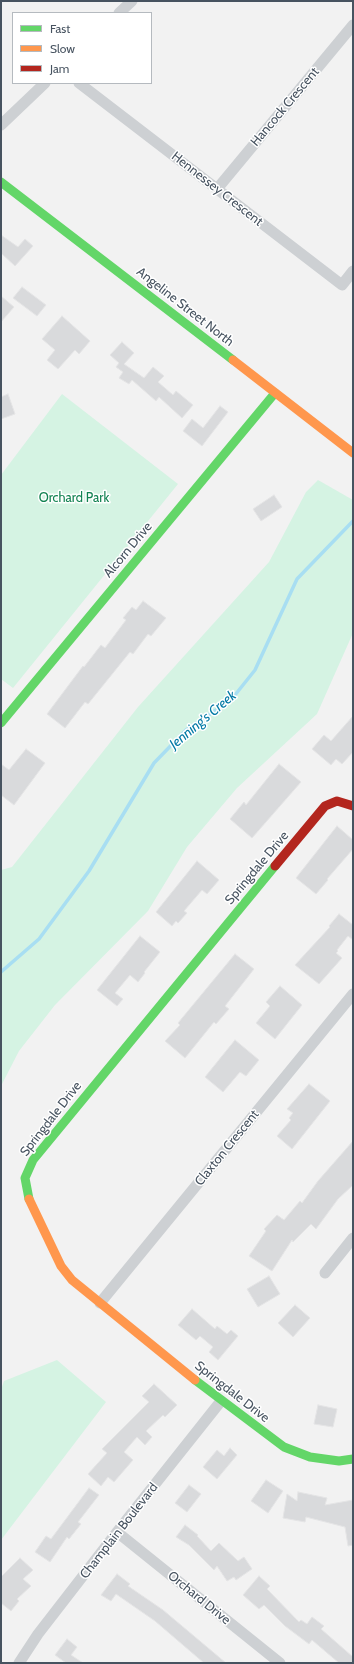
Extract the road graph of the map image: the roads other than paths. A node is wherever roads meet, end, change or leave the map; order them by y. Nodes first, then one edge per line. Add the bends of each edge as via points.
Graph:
1 (132, 1) edge
2 (120, 12) edge
3 (353, 25) edge
4 (44, 84) edge
5 (79, 84) edge
6 (1, 125) edge
7 (1, 182) edge
8 (217, 189) junction
9 (353, 271) edge
10 (275, 393) junction
11 (353, 453) edge
12 (1, 723) edge
13 (353, 806) edge
14 (353, 994) edge
15 (353, 1238) edge
16 (325, 1273) dead end
17 (100, 1303) junction
18 (222, 1402) junction
19 (353, 1460) edge
20 (117, 1532) junction
21 (19, 1663) edge
22 (280, 1663) edge

1 - 2 street
3 - 8 street, Hancock Crescent
4 - 6 street
5 - 8 street, Hennessey Crescent
7 - 10 street, Angeline Street North
8 - 9 street, Hennessey Crescent via 342,285
10 - 11 street, Angeline Street North
10 - 12 street, Alcorn Drive
13 - 17 street, Springdale Drive via 337,801 325,806 33,1160 25,1178 28,1196 61,1266 72,1280
14 - 17 street, Claxton Crescent
15 - 16 street
17 - 18 street, Springdale Drive
18 - 19 street, Springdale Drive via 284,1447 310,1457
18 - 20 street, Champlain Boulevard
20 - 21 street, Champlain Boulevard via 38,1634
20 - 22 street, Orchard Drive

